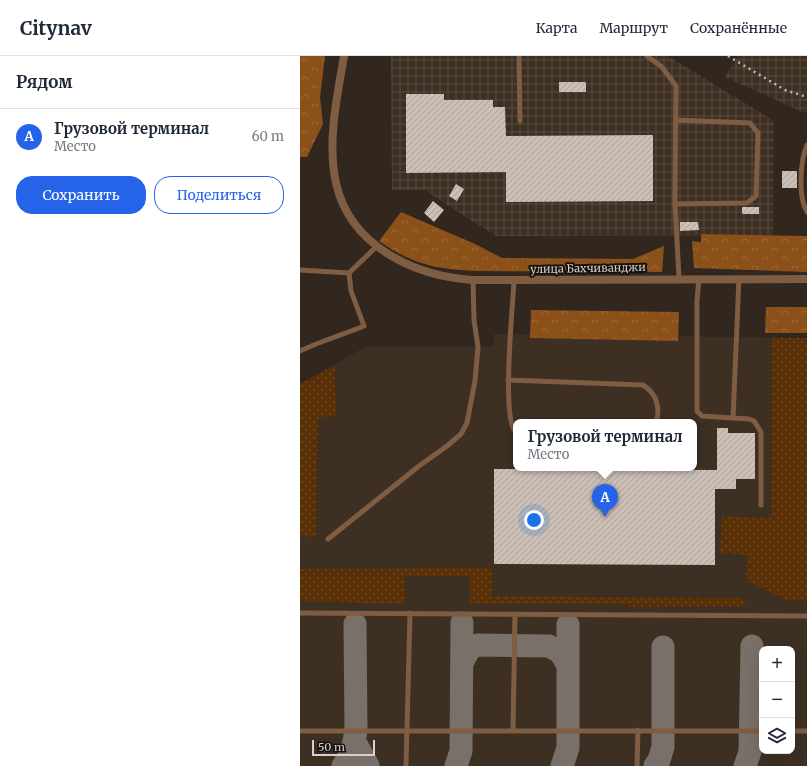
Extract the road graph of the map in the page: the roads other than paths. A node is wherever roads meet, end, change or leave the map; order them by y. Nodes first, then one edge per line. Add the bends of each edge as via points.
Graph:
1 (344, 56) edge
2 (519, 56) edge
3 (647, 56) edge
4 (676, 120) junction
5 (520, 121) dead end
6 (807, 145) edge
7 (675, 204) junction
8 (807, 212) edge
9 (376, 247) junction
10 (300, 270) edge
11 (349, 273) junction
12 (679, 278) junction
13 (699, 278) junction
14 (739, 278) junction
15 (807, 278) edge
16 (473, 280) junction
17 (514, 280) junction
18 (300, 351) edge
19 (508, 380) junction
20 (733, 418) junction
21 (656, 419) edge
22 (513, 430) edge
23 (761, 505) dead end
24 (328, 539) dead end
25 (410, 613) junction
26 (300, 614) edge
27 (515, 614) junction
28 (807, 616) edge
29 (638, 730) junction
30 (300, 731) edge
31 (406, 731) junction
32 (513, 731) junction
33 (759, 731) edge
34 (795, 731) edge
35 (807, 731) edge
36 (406, 766) edge
37 (637, 766) edge

1 - 9 street via 333,132 336,184 351,217
2 - 5 lane
3 - 4 lane via 662,67 676,86
4 - 7 lane
4 - 7 lane via 750,123 758,132 756,196 747,203
6 - 8 lane via 802,160 802,199
7 - 12 lane
9 - 11 lane
9 - 16 street, улица Бахчиванджи via 432,274
10 - 11 lane
11 - 18 lane via 350,291 364,326 346,334 326,338
12 - 13 street, улица Бахчиванджи
12 - 17 street, улица Бахчиванджи
13 - 14 street, улица Бахчиванджи
13 - 20 lane via 697,411 702,416
14 - 15 street, улица Бахчиванджи
14 - 20 lane
16 - 17 street, улица Бахчиванджи
16 - 24 lane via 474,320 478,346 467,423 461,434
17 - 19 lane
19 - 21 lane via 643,385 654,394 657,401
19 - 22 lane via 510,422
20 - 23 lane via 754,421 761,432
25 - 26 lane
25 - 27 lane
25 - 31 lane
27 - 28 lane
27 - 32 lane
29 - 32 lane
29 - 33 lane
29 - 37 lane
30 - 31 lane
31 - 32 lane
31 - 36 lane
34 - 35 lane

